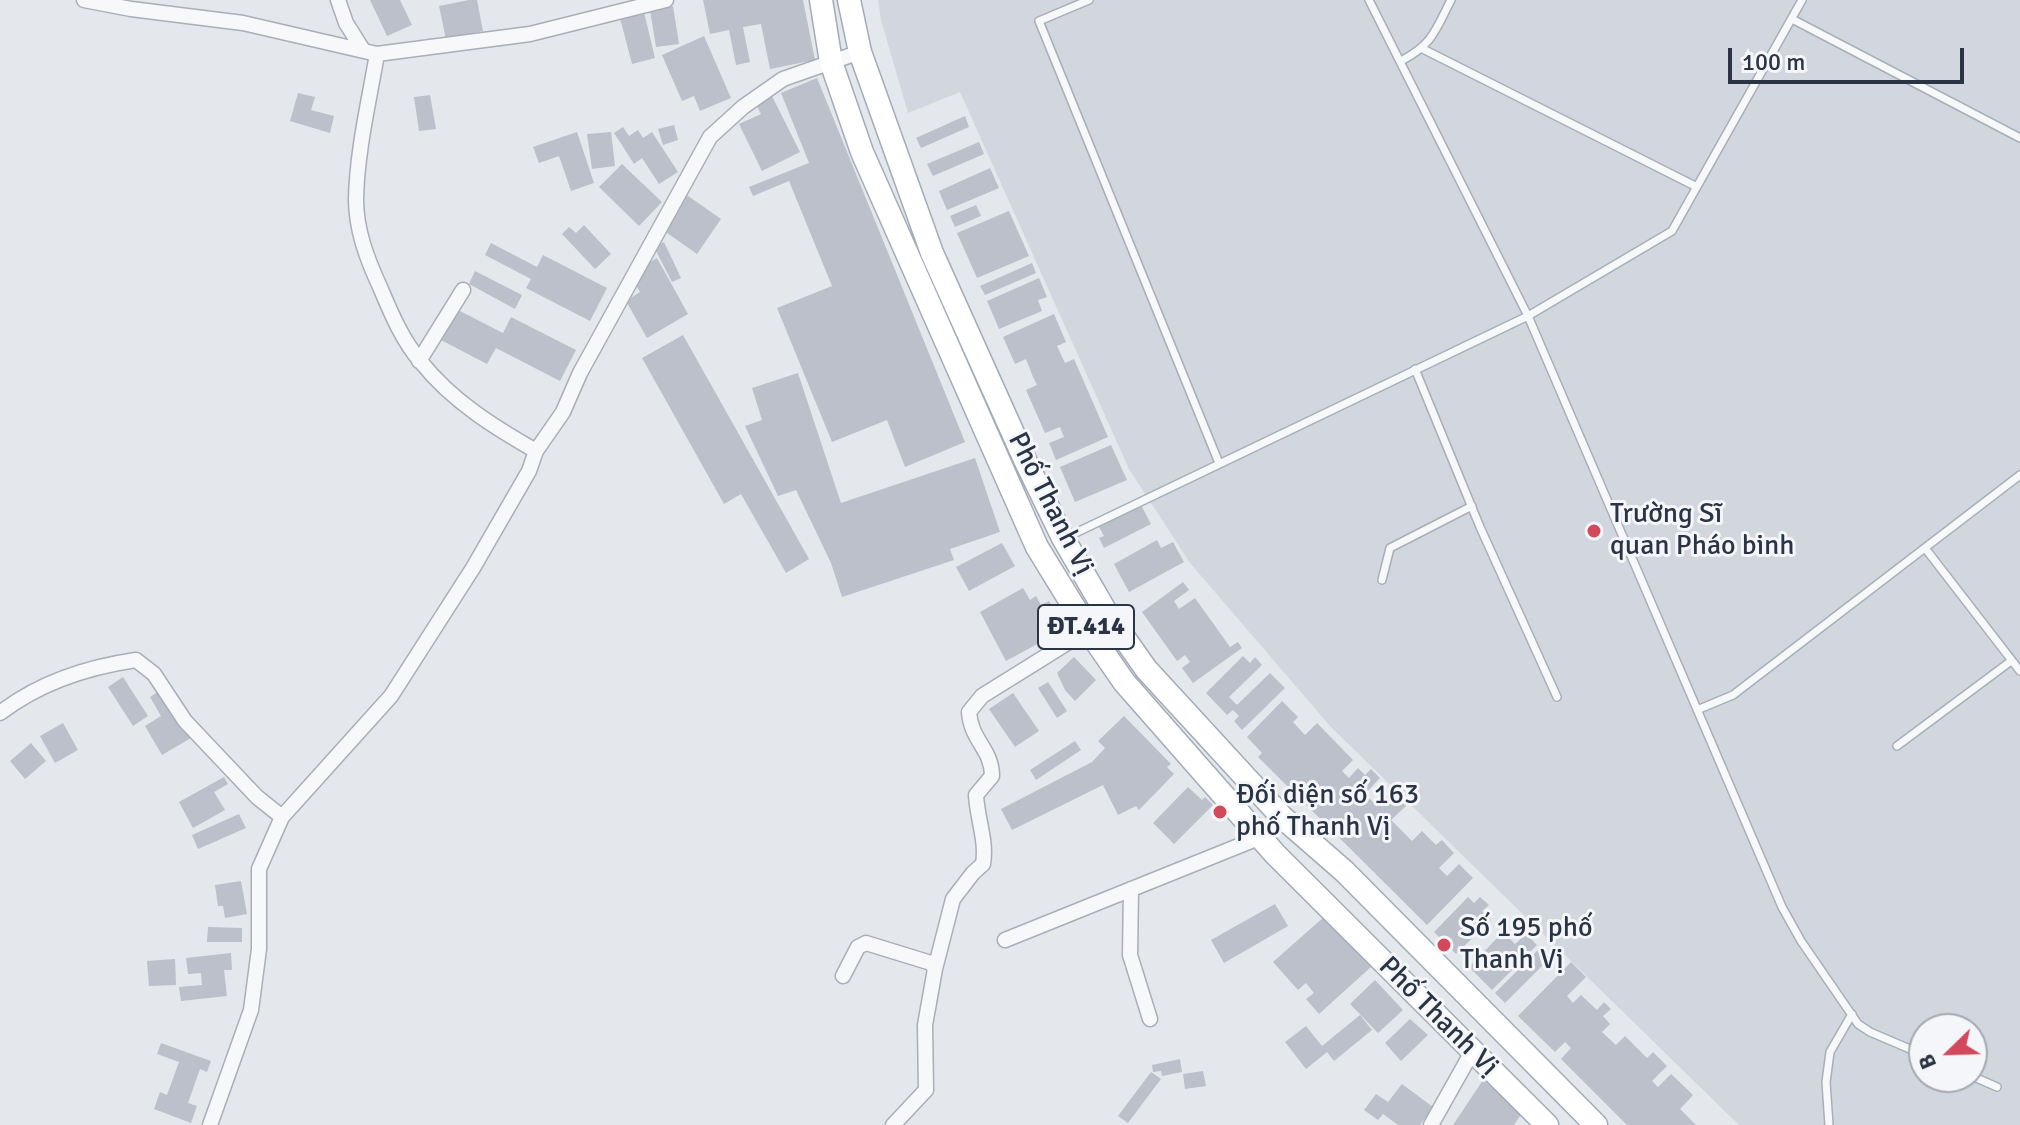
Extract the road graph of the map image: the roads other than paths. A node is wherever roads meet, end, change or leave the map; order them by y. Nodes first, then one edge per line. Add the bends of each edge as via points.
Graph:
1 (84, 0) edge
2 (338, 0) edge
3 (666, 0) edge
4 (821, 0) edge
5 (849, 0) edge
6 (1089, 0) edge
7 (1369, 0) edge
8 (1451, 0) edge
9 (1802, 0) edge
10 (1078, 2) edge
11 (1792, 19) junction
12 (1423, 49) junction
13 (370, 52) junction
14 (860, 52) junction
15 (1401, 61) junction
16 (831, 62) junction
17 (2020, 138) edge
18 (1695, 186) junction
19 (463, 290) dead end
20 (1528, 316) junction
21 (419, 361) junction
22 (1415, 369) junction
23 (536, 451) junction
24 (1219, 463) junction
25 (2020, 475) edge
26 (1472, 506) junction
27 (1063, 538) junction
28 (1925, 548) junction
29 (1382, 580) dead end
30 (1088, 630) junction
31 (2011, 661) junction
32 (2020, 671) edge
33 (1557, 697) dead end
34 (1697, 710) junction
35 (0, 713) edge
36 (1897, 746) dead end
37 (282, 817) junction
38 (1261, 837) junction
39 (1131, 889) junction
40 (1005, 940) dead end
41 (935, 969) junction
42 (843, 976) dead end
43 (1852, 1014) junction
44 (1150, 1019) dead end
45 (1908, 1048) edge
46 (1472, 1052) junction
47 (1988, 1083) edge
48 (1997, 1087) dead end
49 (210, 1125) edge
50 (893, 1125) edge
51 (1431, 1125) edge
52 (1547, 1125) edge
53 (1596, 1125) edge
54 (1829, 1125) edge

1 - 13 street via 243,23
2 - 13 street via 346,23
3 - 13 street via 530,34
4 - 16 main road, Phố Thanh Vị
5 - 14 main road, Phố Thanh Vị
6 - 10 lane
7 - 15 lane
8 - 12 lane
9 - 11 lane
10 - 24 lane via 1039,21
11 - 17 lane
11 - 18 lane
12 - 15 lane
12 - 18 lane
13 - 21 street via 356,200 360,236 397,325
14 - 16 street
14 - 27 main road, Phố Thanh Vị via 932,253
15 - 20 lane
16 - 23 street via 783,79 710,137 563,412
16 - 30 main road, Phố Thanh Vị / ĐT.414 via 862,152 1037,547
18 - 20 lane via 1672,231
19 - 21 street
20 - 22 lane
20 - 34 lane
21 - 23 street via 487,423
22 - 24 lane
22 - 26 lane
23 - 37 street via 473,568 391,696
24 - 27 lane
25 - 28 lane
26 - 29 lane via 1390,548
26 - 33 lane
27 - 53 main road, Phố Thanh Vị via 1106,612 1190,719 1282,817 1344,871
28 - 31 lane
28 - 34 lane via 1733,695
30 - 38 main road, Phố Thanh Vị / ĐT.414 via 1124,682
30 - 41 street via 982,696 969,712 970,729 992,763 992,776 976,795 986,849 983,864 953,899
31 - 32 lane
31 - 36 lane
34 - 43 lane via 1782,907
35 - 37 street via 21,697 95,666 136,660 154,674 185,721
37 - 49 street via 259,869 259,949 251,1010
38 - 39 street
38 - 46 main road, Phố Thanh Vị / ĐT.414
39 - 40 street
39 - 44 street via 1130,955
41 - 42 street via 931,963 866,943 858,947
41 - 50 street via 925,1025 926,1090
43 - 45 lane via 1870,1032
43 - 54 lane via 1830,1052
46 - 51 street
46 - 52 main road, Phố Thanh Vị / ĐT.414
47 - 48 lane

